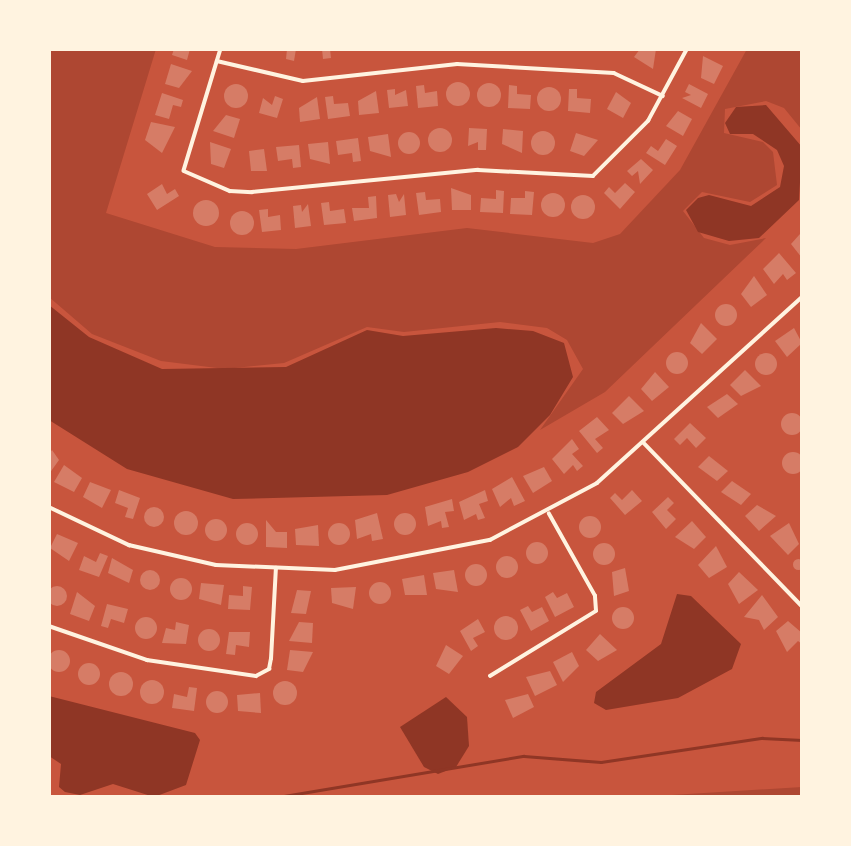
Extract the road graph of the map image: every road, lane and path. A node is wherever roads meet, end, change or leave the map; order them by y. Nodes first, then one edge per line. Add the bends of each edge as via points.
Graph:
1 (221, 49) edge
2 (687, 49) edge
3 (217, 61) junction
4 (663, 96) junction
5 (802, 297) edge
6 (642, 441) junction
7 (49, 507) edge
8 (549, 514) junction
9 (276, 568) junction
10 (802, 606) edge
11 (49, 625) edge
12 (490, 676) dead end

1 - 3 street
2 - 4 street
3 - 4 street via 303,81 457,64 614,74
3 - 4 street via 184,171 230,191 478,170 593,176 648,121
5 - 6 street
6 - 8 street via 597,483
6 - 10 street
7 - 9 street via 89,530 170,557
8 - 9 street via 434,554 335,570
8 - 12 street via 595,596 596,611
9 - 11 street via 271,659 269,669 256,676 147,660

